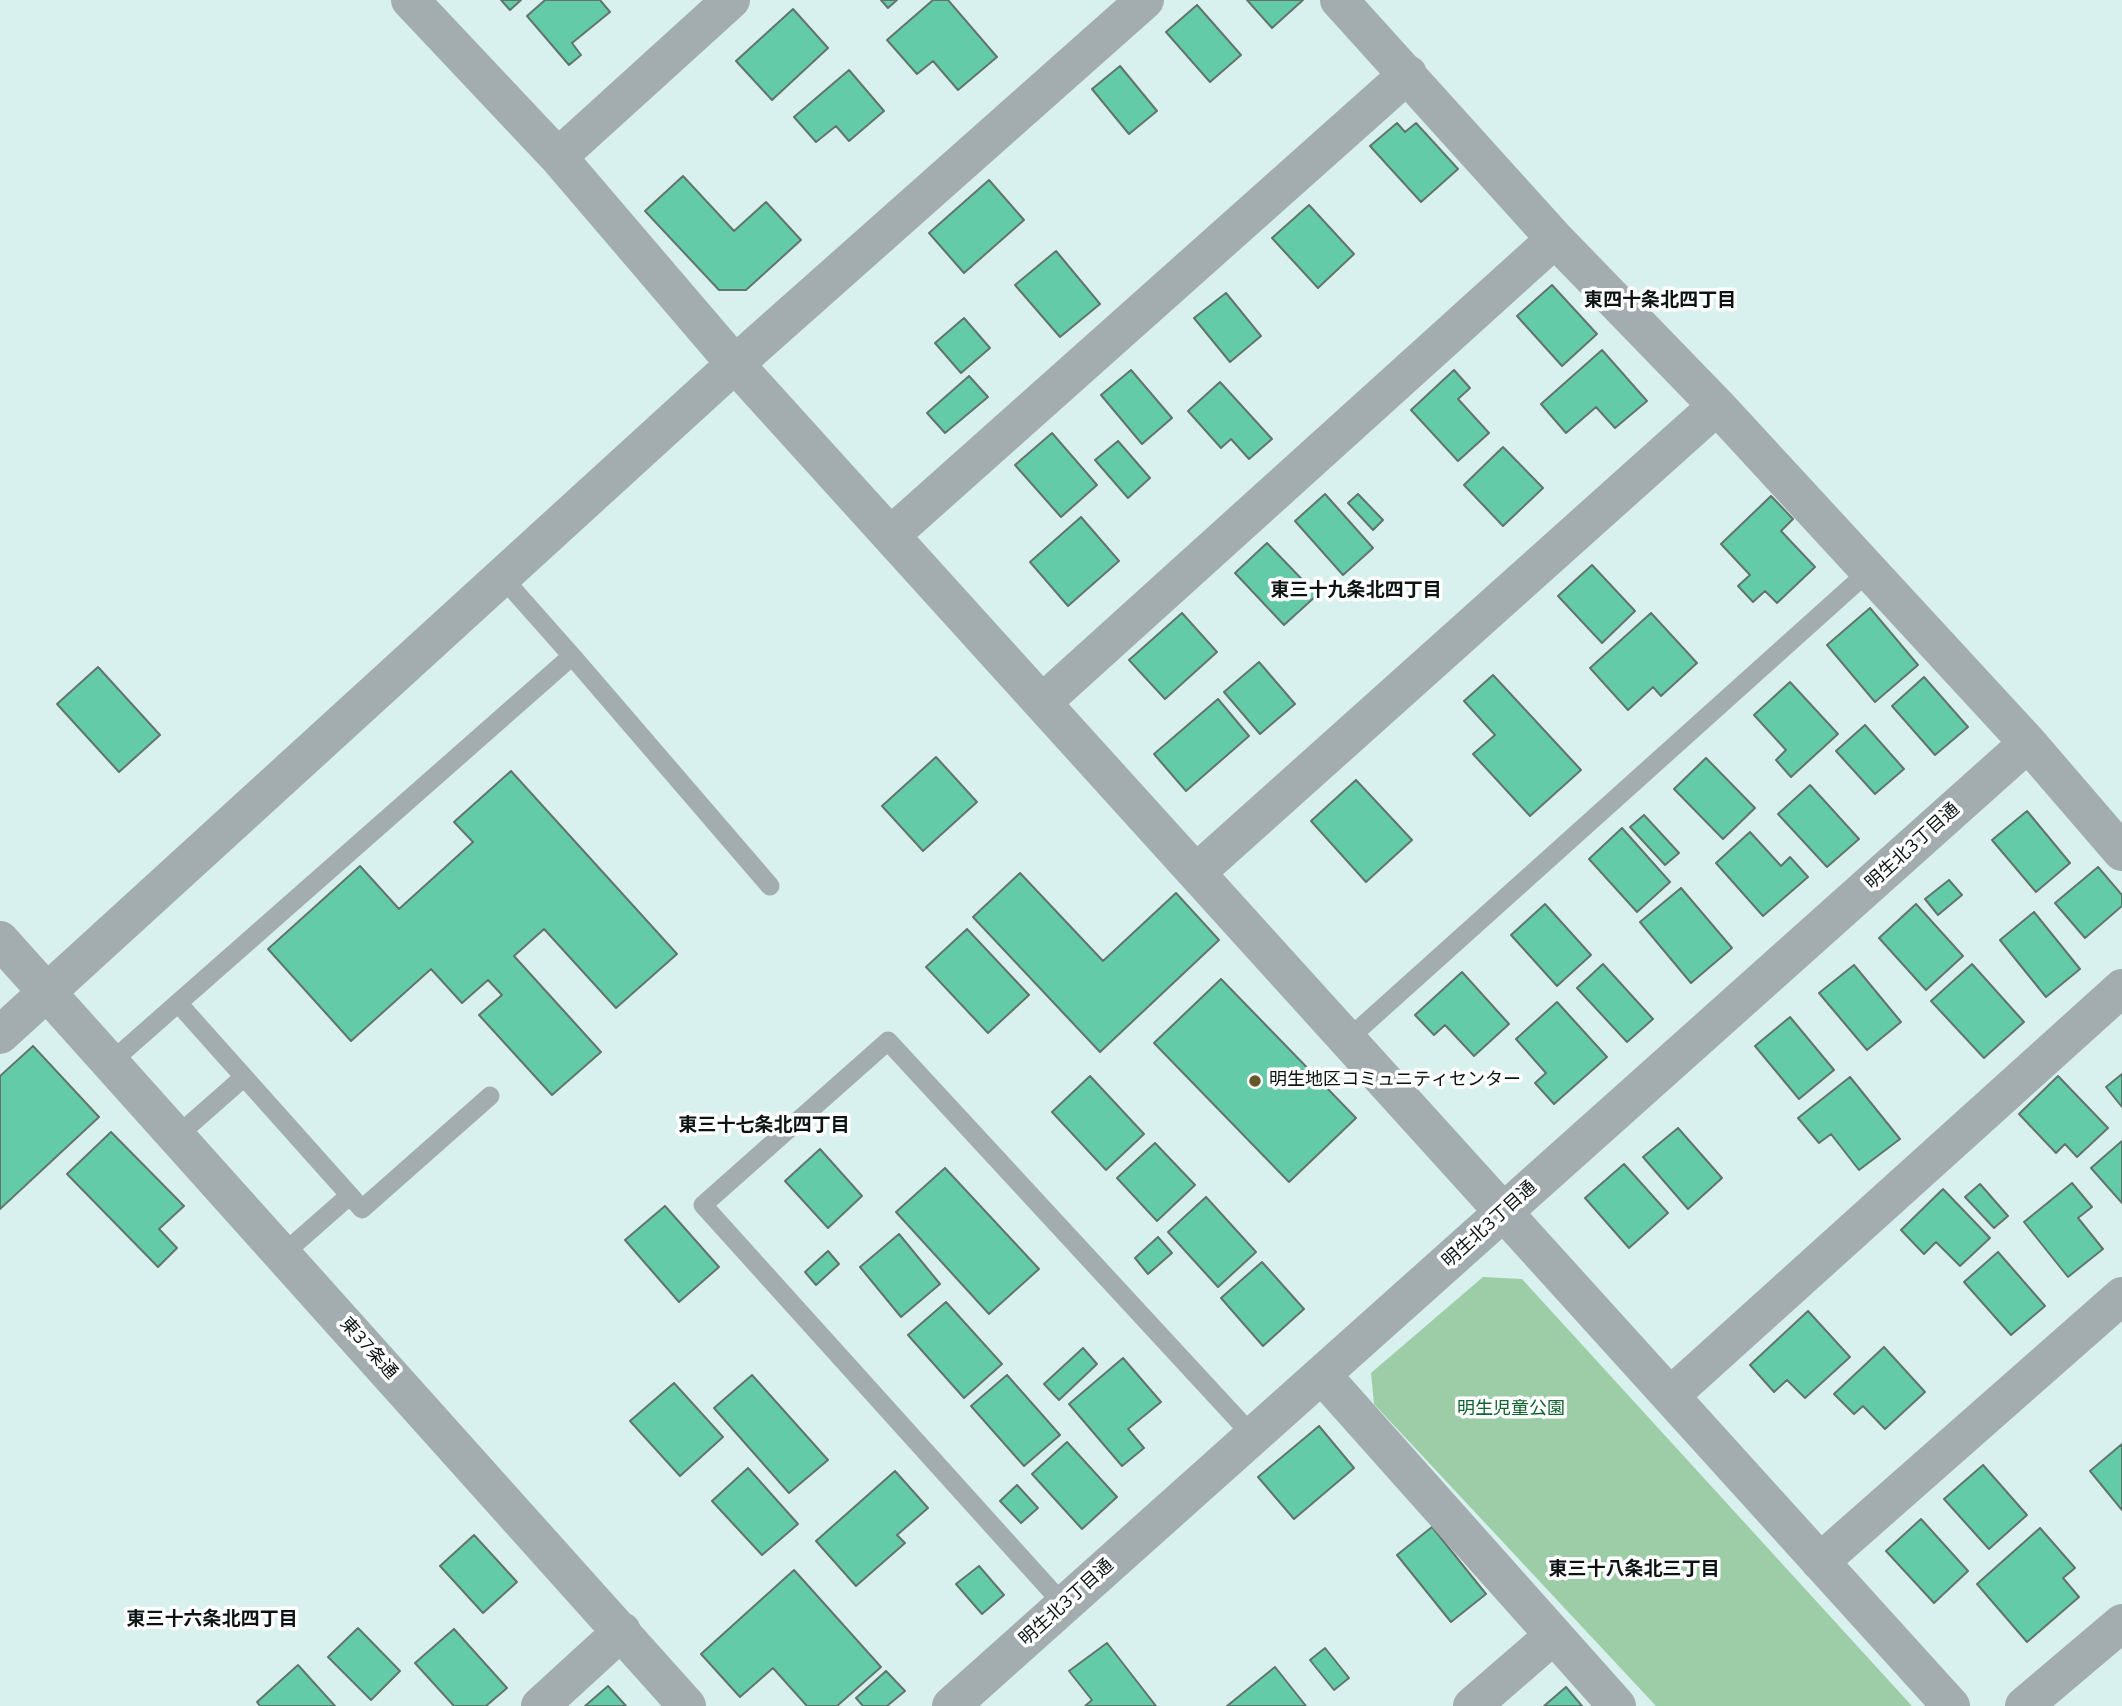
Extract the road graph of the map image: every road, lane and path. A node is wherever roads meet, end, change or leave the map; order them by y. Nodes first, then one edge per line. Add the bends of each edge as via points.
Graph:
1 (410, 0) edge
2 (731, 0) edge
3 (1145, 0) edge
4 (1339, 0) edge
5 (1408, 74) junction
6 (558, 157) junction
7 (1555, 239) junction
8 (735, 364) junction
9 (1717, 406) junction
10 (891, 535) junction
11 (1869, 571) junction
12 (502, 578) junction
13 (572, 656) junction
14 (1043, 702) junction
15 (2028, 743) junction
16 (2122, 852) edge
17 (1197, 872) junction
18 (770, 886) dead end
19 (0, 940) edge
20 (2122, 988) edge
21 (48, 992) junction
22 (178, 1003) junction
23 (0, 1035) edge
24 (1347, 1040) junction
25 (111, 1062) junction
26 (244, 1077) junction
27 (490, 1096) dead end
28 (177, 1136) junction
29 (349, 1196) junction
30 (1503, 1213) junction
31 (283, 1254) junction
32 (2122, 1296) edge
33 (1322, 1375) junction
34 (1670, 1396) junction
35 (1253, 1436) junction
36 (1820, 1562) junction
37 (1064, 1605) junction
38 (2122, 1623) edge
39 (622, 1631) junction
40 (1554, 1635) junction
41 (540, 1706) edge
42 (687, 1706) edge
43 (951, 1706) edge
44 (1472, 1706) edge
45 (1617, 1706) edge
46 (1951, 1706) edge
47 (2024, 1706) edge

1 - 6 street
2 - 6 street
3 - 8 street
4 - 5 street
5 - 7 street
5 - 10 street
6 - 8 street
7 - 9 street
7 - 14 street
8 - 10 street
8 - 12 street
9 - 11 street
9 - 17 street
10 - 14 street
11 - 15 street
11 - 24 lane
12 - 13 lane
12 - 21 street
13 - 18 lane
13 - 22 lane
14 - 17 street
15 - 16 street
15 - 30 street, 明生北3丁目通
17 - 24 street
19 - 21 street, 東37条通
20 - 34 street
21 - 23 street
21 - 25 street, 東37条通
22 - 25 lane
22 - 26 lane
24 - 30 street
25 - 28 street, 東37条通
26 - 28 lane
26 - 29 lane
27 - 29 lane via 362,1209
28 - 31 street, 東37条通
29 - 31 lane
30 - 33 street, 明生北3丁目通
30 - 34 street
31 - 39 street, 東37条通
32 - 36 street
33 - 35 street, 明生北3丁目通
33 - 40 street
34 - 36 street
35 - 37 street, 明生北3丁目通
35 - 37 lane via 888,1041 703,1205
36 - 46 street
37 - 43 street, 明生北3丁目通
38 - 47 street
39 - 41 street
39 - 42 street, 東37条通
40 - 44 street
40 - 45 street

